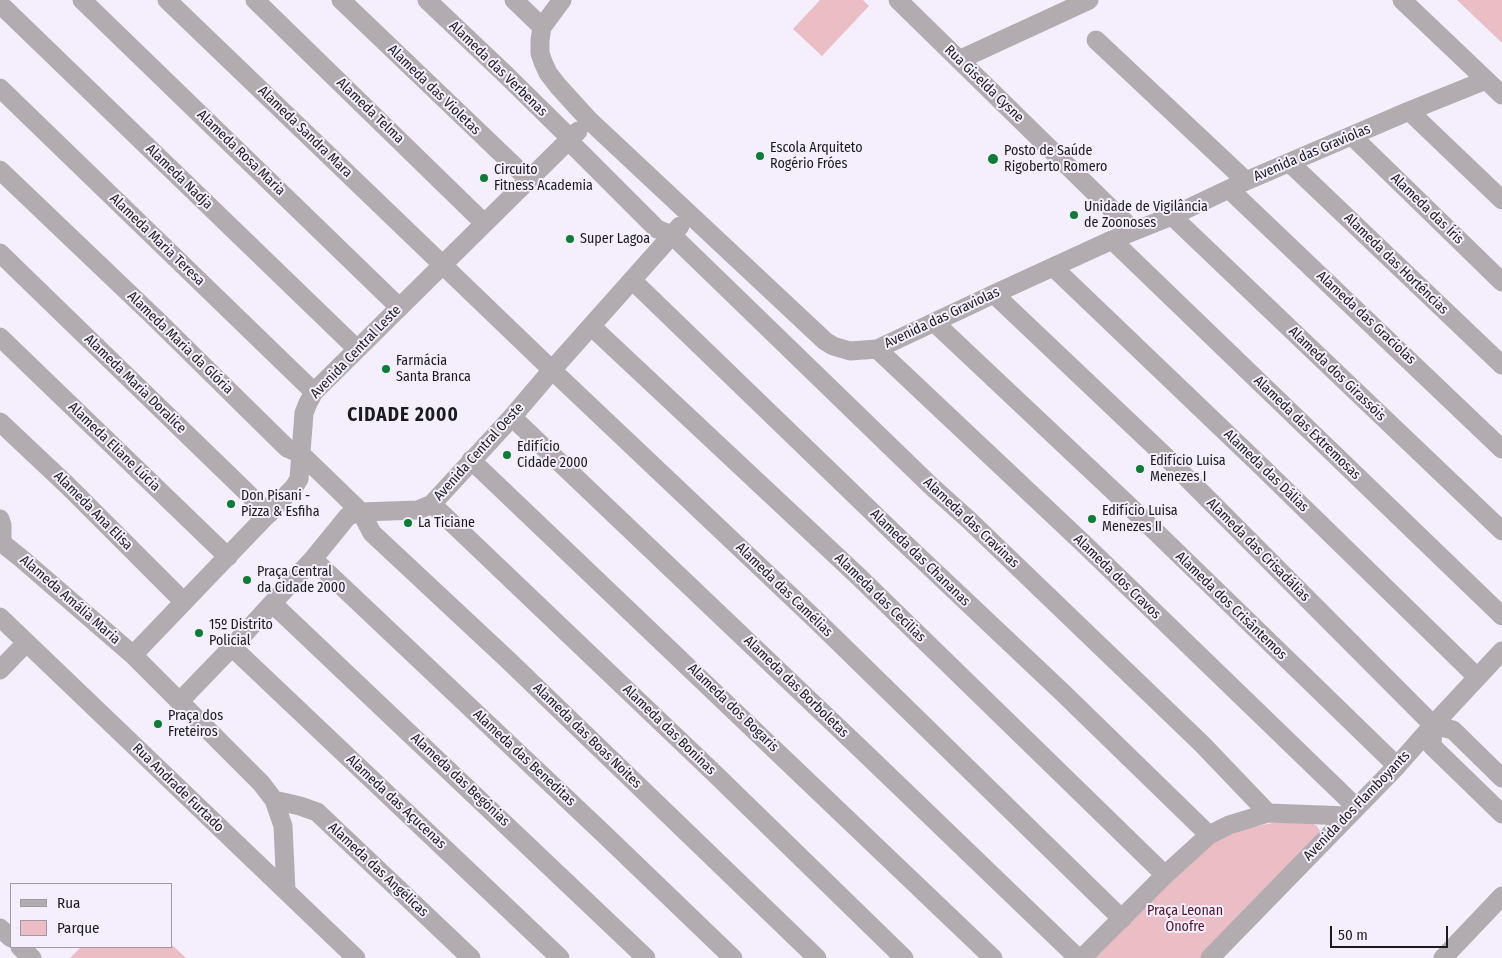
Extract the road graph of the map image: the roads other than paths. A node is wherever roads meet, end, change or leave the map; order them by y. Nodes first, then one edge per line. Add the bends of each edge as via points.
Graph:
1 (82, 0) edge
2 (167, 0) edge
3 (255, 0) edge
4 (341, 0) edge
5 (427, 0) edge
6 (514, 0) edge
7 (562, 0) edge
8 (898, 0) edge
9 (1089, 0) edge
10 (1402, 0) edge
11 (0, 4) edge
12 (542, 27) junction
13 (1096, 40) dead end
14 (959, 60) junction
15 (1486, 80) junction
16 (0, 88) edge
17 (1502, 96) edge
18 (1409, 111) junction
19 (590, 120) junction
20 (1352, 136) junction
21 (570, 138) junction
22 (1290, 163) junction
23 (0, 170) edge
24 (528, 179) junction
25 (1246, 181) junction
26 (1228, 188) junction
27 (1502, 200) edge
28 (690, 215) junction
29 (1172, 216) junction
30 (484, 223) junction
31 (1134, 232) junction
32 (672, 235) junction
33 (1112, 240) junction
34 (0, 253) edge
35 (443, 265) junction
36 (1053, 267) junction
37 (632, 280) junction
38 (1502, 282) edge
39 (994, 294) junction
40 (399, 307) junction
41 (935, 323) junction
42 (591, 326) junction
43 (0, 337) edge
44 (877, 349) junction
45 (357, 350) junction
46 (1502, 366) edge
47 (552, 370) junction
48 (314, 392) junction
49 (512, 417) junction
50 (0, 422) edge
51 (1502, 449) edge
52 (301, 454) junction
53 (472, 460) junction
54 (432, 504) junction
55 (361, 512) junction
56 (269, 514) junction
57 (0, 518) edge
58 (1502, 531) edge
59 (1, 543) edge
60 (228, 557) junction
61 (313, 559) junction
62 (184, 602) junction
63 (273, 604) junction
64 (1502, 616) edge
65 (0, 617) edge
66 (26, 643) junction
67 (232, 647) junction
68 (1502, 651) edge
69 (133, 655) junction
70 (0, 670) edge
71 (1477, 677) junction
72 (180, 701) junction
73 (1433, 725) junction
74 (1397, 766) junction
75 (1502, 778) edge
76 (274, 800) junction
77 (1352, 811) junction
78 (1268, 812) junction
79 (1502, 814) edge
80 (1208, 835) junction
81 (1165, 875) junction
82 (286, 891) junction
83 (1502, 896) edge
84 (1122, 919) junction
85 (0, 928) edge
86 (10, 937) edge
87 (21, 948) edge
88 (32, 958) edge
89 (356, 958) edge
90 (471, 958) edge
91 (560, 958) edge
92 (646, 958) edge
93 (734, 958) edge
94 (817, 958) edge
95 (904, 958) edge
96 (993, 958) edge
97 (1078, 958) edge
98 (1082, 958) edge
99 (1210, 958) edge
100 (1443, 958) edge

1 - 40 street, Alameda Rosa Maria
2 - 35 street, Alameda Sandra Mara
3 - 30 street, Alameda Telma
4 - 24 street, Alameda das Violetas
5 - 21 street, Alameda das Verbenas
6 - 12 street
7 - 12 street
8 - 14 street, Rua Giselda Cysne
9 - 14 street
10 - 15 street
11 - 45 street, Alameda Nadja
12 - 19 street, Avenida das Graviolas via 540,53 548,73
13 - 25 street
14 - 31 street, Rua Giselda Cysne
15 - 17 street
15 - 18 street, Avenida das Graviolas
16 - 48 street, Alameda Maria Teresa
18 - 20 street, Avenida das Graviolas
18 - 27 street
19 - 21 street, Avenida Central Leste
19 - 28 street, Avenida das Graviolas
20 - 22 street, Avenida das Graviolas
20 - 38 street, Alameda das Íris
21 - 24 street, Avenida Central Leste
21 - 32 street, Alameda das Verbenas via 575,147 658,229
22 - 25 street, Avenida das Graviolas
22 - 46 street, Alameda das Hortências
23 - 52 street, Alameda Maria da Glória via 287,448
24 - 30 street, Avenida Central Leste
25 - 26 street, Avenida das Graviolas
26 - 29 street, Avenida das Graviolas
26 - 51 street, Alameda das Gracíolas
28 - 32 street, Avenida Central Oeste
28 - 44 street, Avenida das Graviolas via 825,341 850,351
29 - 31 street, Avenida das Graviolas
29 - 58 street, Alameda dos Girassóis
30 - 35 street, Avenida Central Leste
31 - 33 street, Avenida das Graviolas
32 - 37 street, Avenida Central Oeste
32 - 78 street, Alameda das Cravinas via 1202,744
33 - 36 street, Avenida das Graviolas
33 - 64 street, Alameda das Extremosas
34 - 56 street, Alameda Maria Doralice
35 - 40 street, Avenida Central Leste
35 - 47 street, Alameda das Camélias
36 - 39 street, Avenida das Graviolas
36 - 71 street, Alameda das Dálias
37 - 42 street, Avenida Central Oeste
37 - 80 street, Alameda das Chananas
39 - 41 street, Avenida das Graviolas
39 - 73 street, Alameda das Crisadálias via 1172,463
40 - 45 street, Avenida Central Leste
41 - 44 street, Avenida das Graviolas
41 - 74 street, Alameda dos Crisântemos
42 - 47 street, Avenida Central Oeste
42 - 81 street, Alameda das Cecílias via 858,577
43 - 60 street, Alameda Eliane Lúcia
44 - 77 street, Alameda dos Cravos via 1084,544
45 - 48 street, Avenida Central Leste
47 - 49 street, Avenida Central Oeste
47 - 84 street, Alameda das Camélias via 822,625
48 - 52 street, Avenida Central Leste via 304,413
49 - 53 street, Avenida Central Oeste
49 - 97 street, Alameda das Borboletas
50 - 62 street, Alameda Ana Elisa
52 - 55 street, Alameda Maria da Glória
52 - 56 street, Avenida Central Leste via 299,479
53 - 54 street, Avenida Central Oeste
53 - 96 street, Alameda dos Bogaris
54 - 55 street, Avenida Central Oeste via 418,510
54 - 95 street, Alameda das Boninas
55 - 61 street via 348,516
55 - 94 street, Alameda das Boas Noites via 372,533
56 - 60 street, Avenida Central Leste
57 - 59 street, Alameda Amália Maria
59 - 69 street, Alameda Amália Maria
60 - 62 street, Avenida Central Leste
61 - 63 street
61 - 93 street, Alameda das Beneditas
62 - 69 street, Avenida Central Leste
63 - 67 street
63 - 92 street, Alameda das Begônias
65 - 66 street, Rua Andrade Furtado
66 - 70 street
66 - 82 street, Rua Andrade Furtado
67 - 72 street
67 - 91 street, Alameda das Açucenas
68 - 71 street, Avenida dos Flamboyants
69 - 72 street
71 - 73 street, Avenida dos Flamboyants
72 - 76 street via 262,783
73 - 74 street, Avenida dos Flamboyants
73 - 75 street via 1453,730
73 - 79 street via 1432,746
74 - 77 street, Avenida dos Flamboyants
76 - 82 street via 283,826
76 - 90 street, Alameda das Angélicas via 317,812
77 - 78 street
77 - 99 street, Avenida dos Flamboyants
78 - 80 street
80 - 81 street
81 - 84 street
82 - 89 street, Rua Andrade Furtado
83 - 100 street
84 - 98 street
85 - 86 street
87 - 88 street

